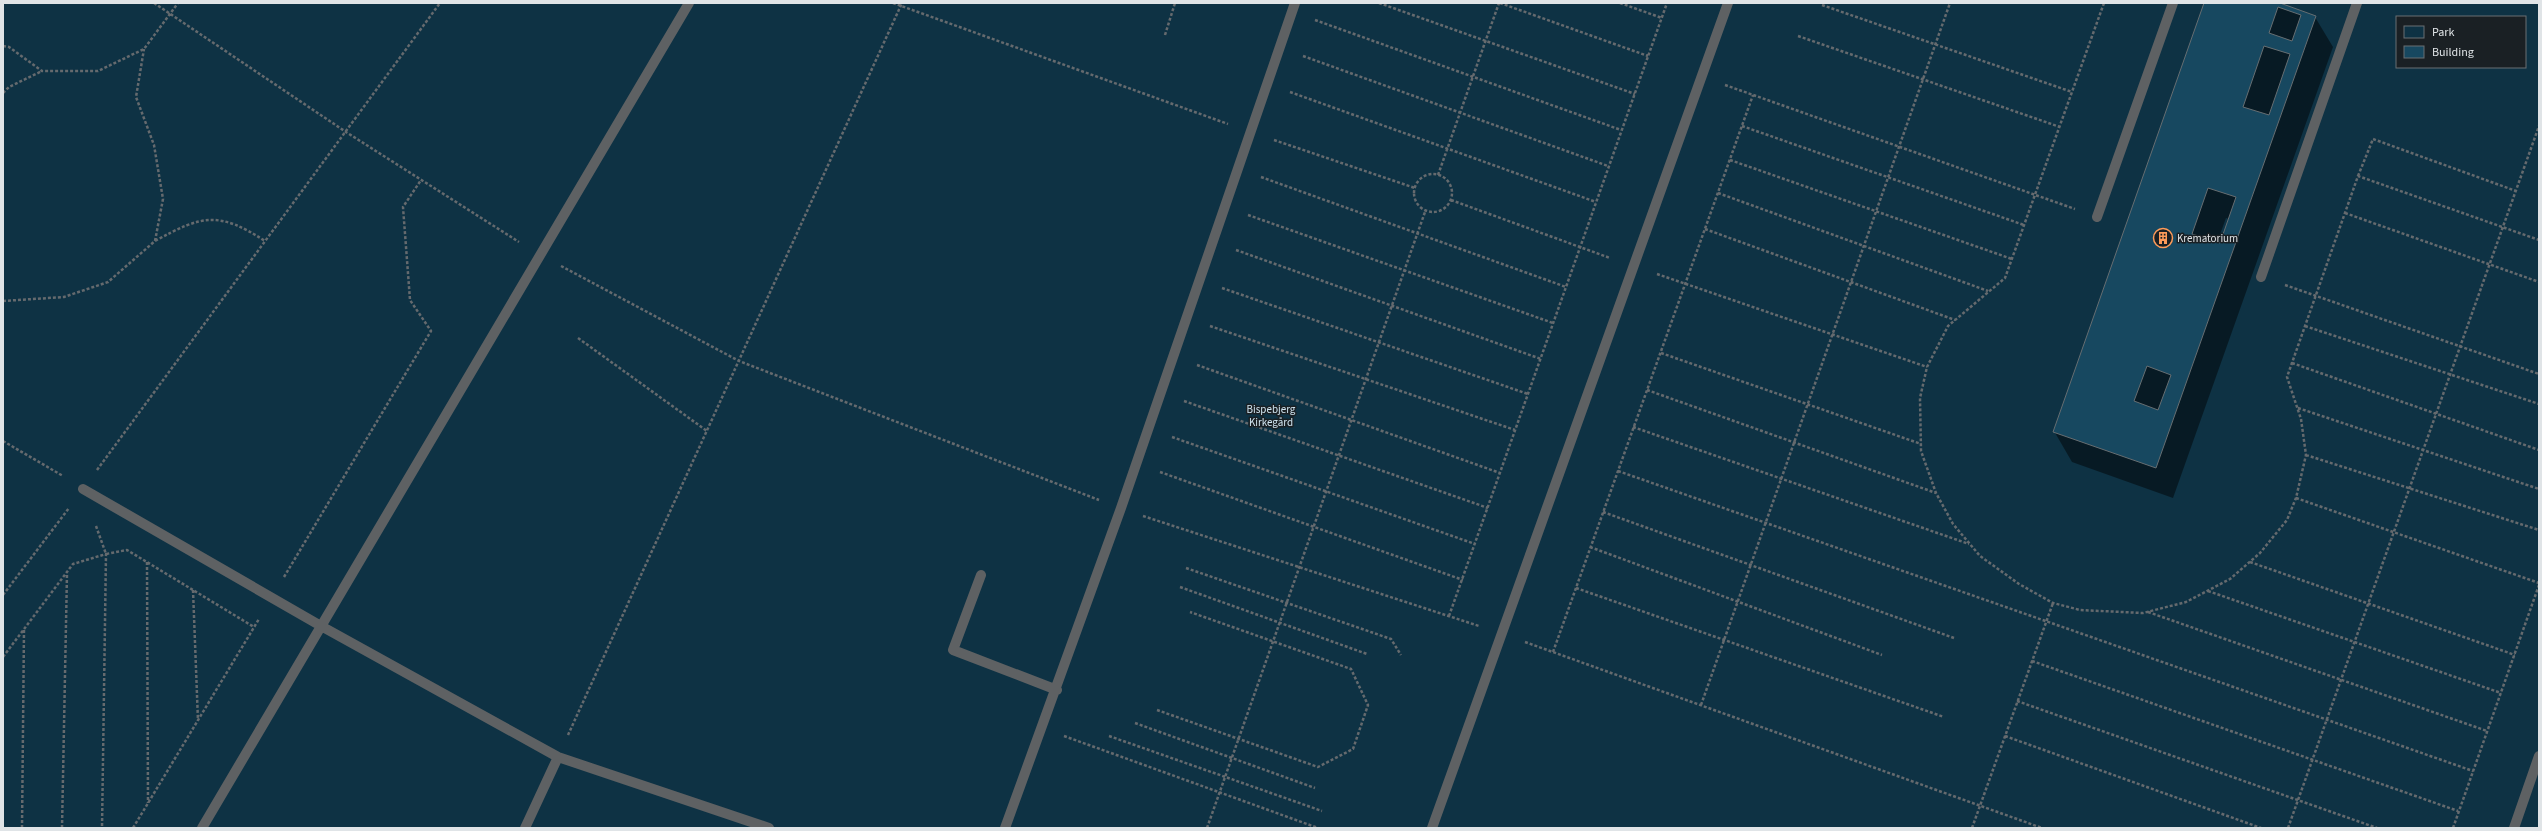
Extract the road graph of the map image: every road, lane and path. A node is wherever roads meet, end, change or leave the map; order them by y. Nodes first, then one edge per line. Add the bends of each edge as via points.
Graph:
1 (154, 3) edge
2 (178, 3) edge
3 (440, 3) edge
4 (689, 3) edge
5 (894, 3) edge
6 (902, 3) edge
7 (1176, 3) edge
8 (1379, 3) edge
9 (1499, 3) edge
10 (1620, 3) edge
11 (1667, 3) edge
12 (1728, 3) edge
13 (1950, 3) edge
14 (2104, 3) edge
15 (2173, 3) edge
16 (2357, 3) edge
17 (1822, 5) dead end
18 (900, 7) junction
19 (1293, 7) edge
20 (170, 14) junction
21 (1662, 18) junction
22 (1165, 35) dead end
23 (1798, 36) dead end
24 (1486, 41) junction
25 (1935, 44) junction
26 (3, 46) edge
27 (1280, 48) junction
28 (144, 49) junction
29 (1648, 56) junction
30 (42, 71) junction
31 (1473, 77) junction
32 (1702, 77) junction
33 (1923, 79) junction
34 (1267, 84) junction
35 (2072, 92) junction
36 (3, 93) edge
37 (1635, 94) junction
38 (1753, 94) junction
39 (1460, 113) junction
40 (1742, 126) junction
41 (2539, 126) edge
42 (2060, 127) junction
43 (1622, 130) junction
44 (346, 132) junction
45 (1250, 132) junction
46 (1899, 146) junction
47 (1448, 149) junction
48 (1730, 160) junction
49 (1609, 166) junction
50 (1238, 168) junction
51 (1438, 175) junction
52 (2358, 176) junction
53 (1888, 177) junction
54 (421, 180) junction
55 (1415, 188) junction
56 (2516, 191) junction
57 (1718, 193) junction
58 (2036, 194) junction
59 (1451, 200) junction
60 (1596, 202) junction
61 (1225, 206) junction
62 (1876, 211) junction
63 (1425, 212) junction
64 (2345, 213) junction
65 (2097, 217) joint
66 (2024, 225) junction
67 (2503, 227) junction
68 (1705, 229) junction
69 (1418, 233) junction
70 (2539, 240) edge
71 (154, 241) junction
72 (265, 241) junction
73 (1213, 242) junction
74 (1864, 246) junction
75 (1580, 247) junction
76 (540, 255) junction
77 (2012, 259) junction
78 (2489, 264) junction
79 (1634, 266) junction
80 (1405, 270) junction
81 (2262, 277) joint
82 (1199, 280) junction
83 (1851, 282) junction
84 (2539, 282) edge
85 (1685, 284) junction
86 (1566, 287) junction
87 (1988, 292) junction
88 (2315, 295) junction
89 (3, 301) edge
90 (1392, 306) junction
91 (1186, 318) junction
92 (1955, 321) junction
93 (1553, 323) junction
94 (2305, 326) junction
95 (1832, 334) junction
96 (578, 338) dead end
97 (1379, 343) junction
98 (2460, 346) junction
99 (1660, 353) junction
100 (1174, 356) junction
101 (1541, 359) junction
102 (739, 360) junction
103 (2292, 363) junction
104 (1927, 367) junction
105 (2539, 374) edge
106 (2450, 375) junction
107 (1366, 380) junction
108 (1647, 390) junction
109 (1161, 393) junction
110 (1528, 394) junction
111 (1807, 404) junction
112 (2539, 404) edge
113 (2297, 408) junction
114 (2436, 414) junction
115 (1352, 420) junction
116 (1633, 427) junction
117 (1149, 428) junction
118 (1515, 430) junction
119 (707, 431) junction
120 (3, 441) edge
121 (1794, 442) junction
122 (1921, 444) junction
123 (2423, 450) junction
124 (2539, 450) edge
125 (1339, 455) junction
126 (2306, 455) junction
127 (1137, 464) junction
128 (1618, 471) junction
129 (1500, 473) junction
130 (1781, 479) junction
131 (2409, 488) junction
132 (83, 489) junction
133 (2539, 489) edge
134 (1326, 492) junction
135 (1936, 493) junction
136 (2296, 498) junction
137 (1121, 508) junction
138 (1488, 508) junction
139 (1603, 512) junction
140 (1765, 522) junction
141 (1314, 528) junction
142 (2539, 530) edge
143 (2394, 532) junction
144 (1475, 544) junction
145 (1971, 544) junction
146 (1590, 548) junction
147 (106, 554) junction
148 (147, 562) junction
149 (2250, 562) junction
150 (1750, 564) junction
151 (1299, 567) junction
152 (1186, 568) dead end
153 (67, 572) junction
154 (981, 575) dead end
155 (1463, 580) junction
156 (2539, 584) edge
157 (1180, 587) dead end
158 (1576, 588) junction
159 (193, 590) junction
160 (2208, 591) junction
161 (3, 595) edge
162 (272, 598) junction
163 (1737, 602) junction
164 (1286, 603) junction
165 (2053, 603) junction
166 (2368, 603) junction
167 (1190, 612) dead end
168 (2148, 612) junction
169 (1449, 616) junction
170 (2047, 621) junction
171 (1280, 623) junction
172 (321, 626) junction
173 (254, 627) junction
174 (24, 629) junction
175 (1502, 634) junction
176 (1954, 638) dead end
177 (1724, 640) junction
178 (1273, 641) junction
179 (2354, 642) junction
180 (1553, 652) junction
181 (1367, 654) dead end
182 (1401, 655) dead end
183 (1882, 655) dead end
184 (2515, 655) junction
185 (3, 657) edge
186 (2032, 661) junction
187 (2340, 679) junction
188 (1057, 690) junction
189 (2501, 693) junction
190 (2017, 701) junction
191 (1701, 705) junction
192 (1158, 710) dead end
193 (1944, 717) dead end
194 (2327, 720) junction
195 (198, 721) junction
196 (1135, 723) dead end
197 (1043, 728) junction
198 (2487, 731) junction
199 (1109, 736) dead end
200 (2005, 736) junction
201 (1238, 740) junction
202 (2539, 756) edge
203 (558, 757) junction
204 (1232, 758) junction
205 (2312, 760) junction
206 (2473, 771) junction
207 (1225, 777) junction
208 (1315, 788) dead end
209 (1219, 792) junction
210 (2297, 800) junction
211 (148, 804) junction
212 (1980, 805) junction
213 (1322, 811) dead end
214 (2458, 811) junction
215 (22, 828) edge
216 (62, 828) edge
217 (102, 828) edge
218 (133, 828) edge
219 (202, 828) edge
220 (525, 828) edge
221 (769, 828) edge
222 (1005, 828) edge
223 (1207, 828) edge
224 (1318, 828) edge
225 (1432, 828) edge
226 (1972, 828) edge
227 (2042, 828) edge
228 (2261, 828) edge
229 (2288, 828) edge
230 (2377, 828) edge
231 (2453, 828) edge
232 (2514, 828) edge

1 - 20 path
2 - 20 path
3 - 44 path
4 - 76 lane
5 - 18 path
6 - 18 path
7 - 22 path
8 - 24 path
9 - 24 path
9 - 29 path
10 - 21 path
11 - 21 path
12 - 32 lane
13 - 25 path
14 - 35 path
15 - 65 lane
16 - 81 lane
17 - 25 path
18 - 45 path
18 - 102 path
19 - 27 lane
19 - 31 path
20 - 28 path
20 - 44 path
21 - 29 path
23 - 33 path
24 - 31 path
24 - 37 path
25 - 33 path
25 - 35 path
26 - 30 path via 9,47
27 - 34 lane
27 - 39 path
28 - 30 path via 98,71
28 - 71 path via 136,97 154,145 163,199
29 - 37 path
30 - 36 path
31 - 39 path
31 - 43 path
32 - 38 path
32 - 79 lane
33 - 42 path
33 - 46 path
34 - 45 lane
34 - 47 path
35 - 42 path
37 - 43 path
38 - 40 path
38 - 46 path
39 - 47 path
39 - 49 path
40 - 48 path
40 - 53 path
41 - 56 path
42 - 58 path
43 - 49 path
44 - 54 path
44 - 72 path
45 - 50 lane
45 - 55 path
46 - 53 path
46 - 58 path
47 - 51 path
47 - 60 path
48 - 57 path
48 - 62 path
49 - 60 path
50 - 61 lane
50 - 69 path
51 - 55 path via 1425,175
51 - 59 path via 1450,184
52 - 56 path via 2373,139
52 - 64 path
52 - 67 path
53 - 62 path
53 - 66 path
54 - 76 path
54 - 162 path via 403,207 410,300 431,331
55 - 63 path via 1416,202
56 - 67 path
57 - 68 path
57 - 74 path
58 - 65 path
58 - 66 path
59 - 63 path via 1440,211
59 - 75 path
60 - 75 path
61 - 73 lane
61 - 80 path
62 - 74 path
62 - 77 path
63 - 69 path
64 - 78 path
64 - 88 path
66 - 77 path
67 - 70 path
67 - 78 path
68 - 83 path
68 - 85 path
69 - 80 path
69 - 86 path
71 - 72 path via 185,224 220,218 242,226
71 - 89 path via 108,282 64,297
72 - 132 path
73 - 82 lane
73 - 90 path
74 - 83 path
74 - 87 path
75 - 79 path
75 - 86 path
76 - 102 path
76 - 172 lane
77 - 87 path via 2005,278
78 - 84 path
78 - 98 path
79 - 85 path
79 - 175 lane
80 - 90 path
80 - 93 path
81 - 88 path
82 - 91 lane
82 - 97 path
83 - 92 path
83 - 95 path
85 - 95 path
85 - 99 path
86 - 93 path
87 - 92 path
88 - 94 path
88 - 98 path
90 - 97 path
90 - 101 path
91 - 100 lane
91 - 107 path
92 - 104 path via 1948,326
93 - 101 path
94 - 103 path
94 - 106 path
95 - 104 path
95 - 111 path
96 - 119 path
97 - 107 path
97 - 110 path
98 - 105 path
98 - 106 path
99 - 108 path
99 - 111 path
100 - 109 lane
100 - 115 path
101 - 110 path
102 - 119 path
102 - 137 path
103 - 113 path via 2287,377
103 - 114 path
104 - 122 path via 1920,398
106 - 112 path
106 - 114 path
107 - 115 path
107 - 118 path
108 - 116 path
108 - 121 path
109 - 117 lane
109 - 125 path
110 - 118 path
111 - 121 path
111 - 122 path
113 - 123 path
113 - 126 path
114 - 123 path
114 - 124 path
115 - 125 path
115 - 129 path
116 - 128 path
116 - 130 path
117 - 127 lane
117 - 134 path
118 - 129 path
119 - 203 path
120 - 132 path
121 - 130 path
121 - 135 path
122 - 135 path
123 - 131 path
123 - 133 path
125 - 134 path
125 - 138 path
126 - 131 path
126 - 136 path
127 - 137 lane
127 - 141 path
128 - 139 path
128 - 140 path
129 - 138 path
130 - 140 path
130 - 145 path
131 - 142 path
131 - 143 path
132 - 147 path
132 - 161 path
132 - 162 lane
134 - 141 path
134 - 144 path
135 - 145 path via 1953,524
136 - 143 path
136 - 149 path via 2287,520
137 - 151 path
137 - 188 lane
138 - 144 path
139 - 146 path
139 - 150 path
140 - 150 path
140 - 170 path
141 - 151 path
141 - 155 path
143 - 156 path
143 - 166 path
144 - 155 path
145 - 165 path via 1980,556 2019,584
146 - 158 path
146 - 163 path
147 - 148 path via 127,550
147 - 153 path via 73,564
147 - 217 path
148 - 159 path
148 - 211 path
149 - 160 path via 2230,579
149 - 166 path
150 - 163 path
150 - 176 path
151 - 164 path
151 - 169 path
152 - 164 path
153 - 174 path
153 - 216 path
154 - 188 lane via 953,650
155 - 169 path
156 - 184 path
157 - 171 path
158 - 177 path
158 - 180 path
159 - 173 path
159 - 195 path
160 - 168 path via 2186,602
160 - 179 path
162 - 172 lane
162 - 173 path
163 - 177 path
163 - 183 path
164 - 171 path
164 - 182 path via 1391,639
165 - 168 path via 2106,613
165 - 170 path
166 - 179 path
166 - 184 path
167 - 178 path
168 - 187 path
169 - 175 path
170 - 186 path
170 - 194 path
171 - 178 path
171 - 181 path
172 - 203 lane
172 - 219 lane
173 - 195 path
174 - 185 path
174 - 215 path
175 - 180 path
175 - 225 lane
177 - 191 path
177 - 193 path
178 - 201 path
178 - 201 path via 1351,669 1368,705 1353,749 1318,767
179 - 187 path
179 - 189 path
180 - 191 path
184 - 189 path
186 - 190 path
186 - 205 path
187 - 194 path
187 - 198 path
188 - 197 lane
189 - 198 path
190 - 200 path
190 - 210 path
191 - 212 path
192 - 201 path
194 - 205 path
194 - 206 path
195 - 211 path
196 - 204 path
197 - 209 path
197 - 222 lane
198 - 206 path
199 - 207 path
200 - 212 path
200 - 228 path
201 - 204 path
202 - 232 lane
203 - 220 lane
203 - 221 lane
204 - 207 path
204 - 208 path
205 - 210 path
205 - 214 path
206 - 214 path
207 - 209 path
207 - 213 path
209 - 223 path
209 - 224 path
210 - 229 path
210 - 230 path
211 - 218 path
212 - 226 path
212 - 227 path
214 - 231 path

